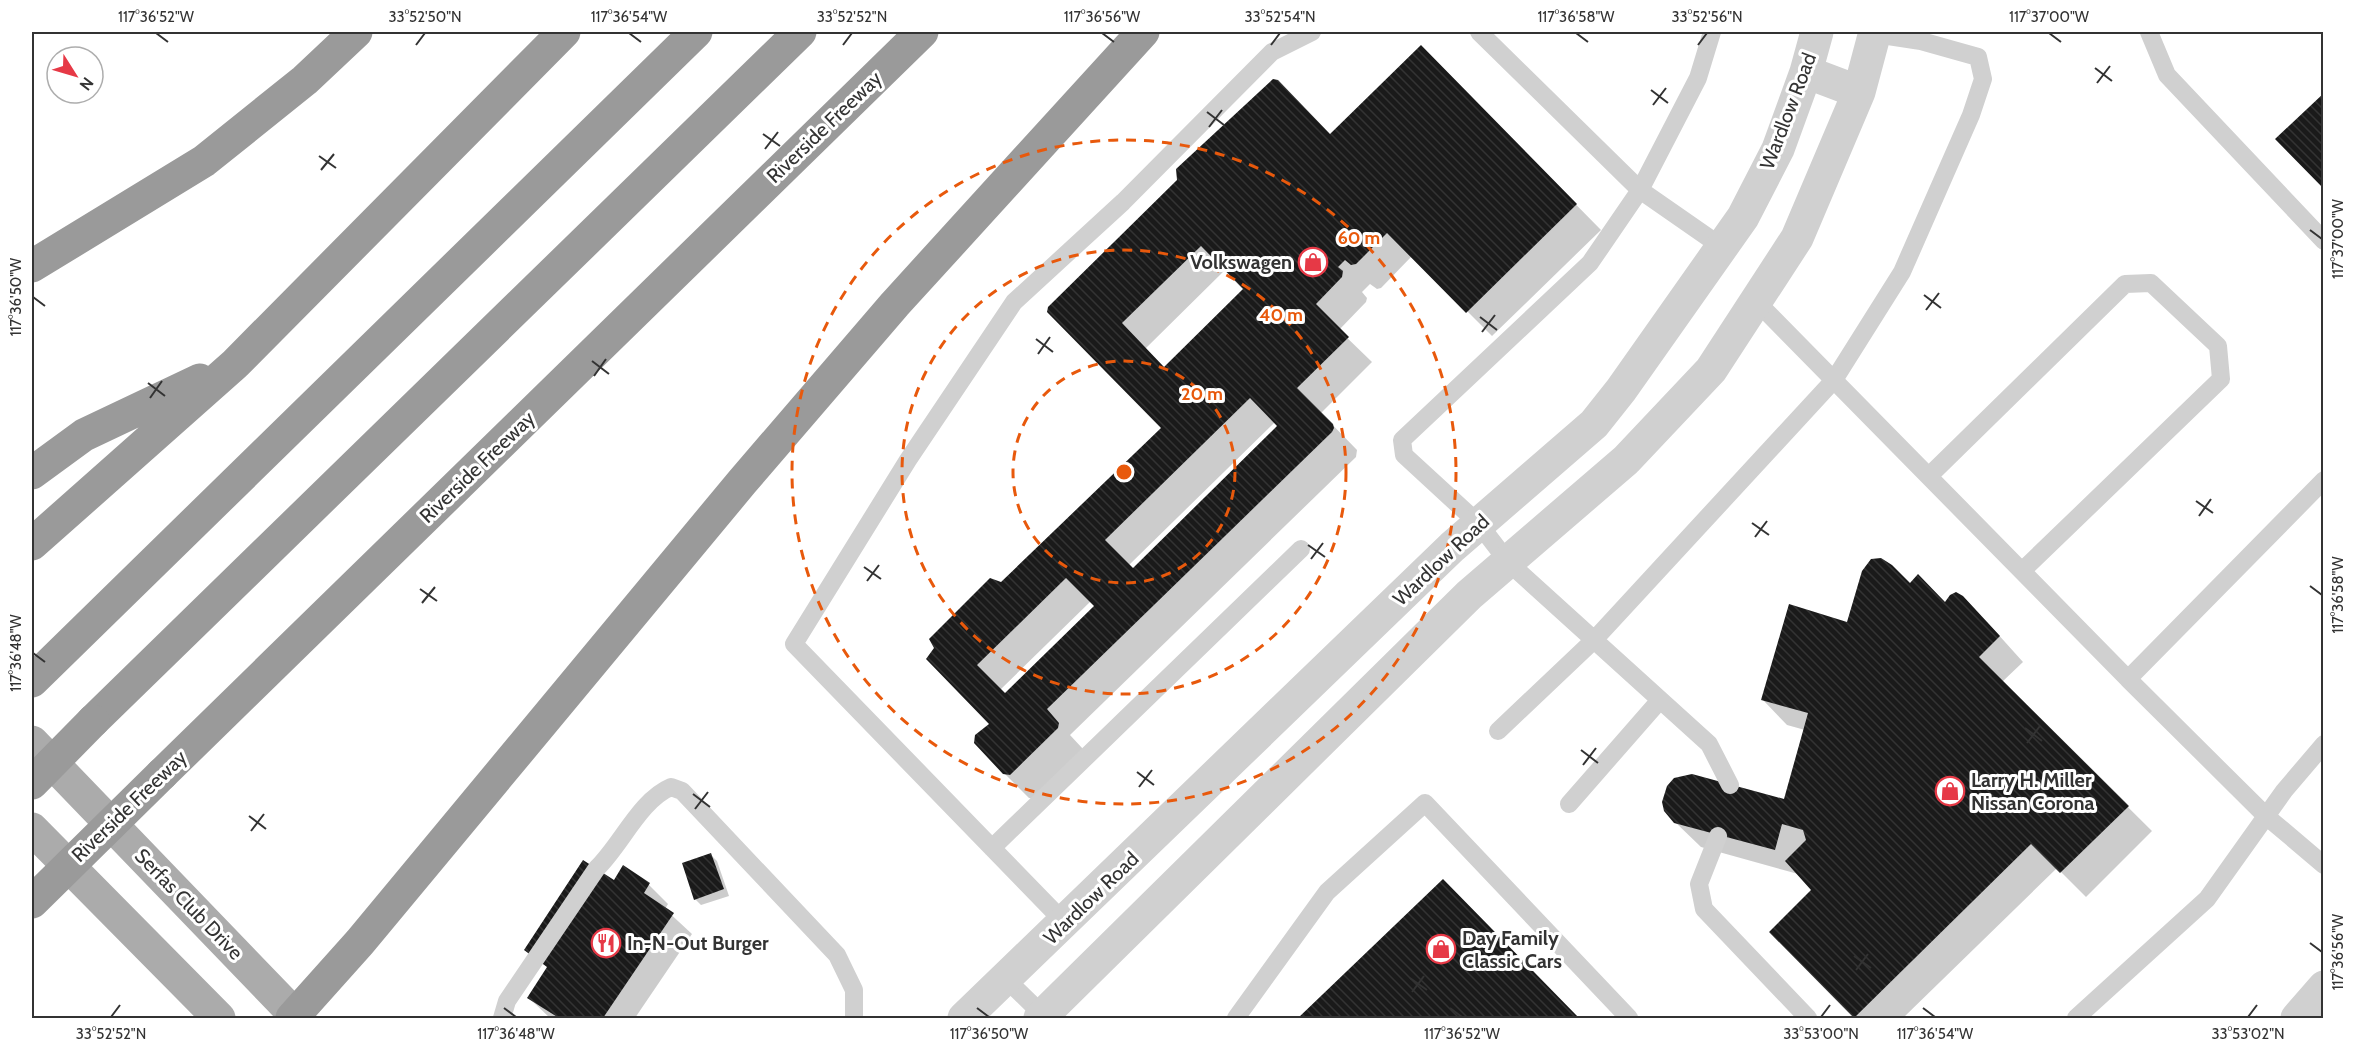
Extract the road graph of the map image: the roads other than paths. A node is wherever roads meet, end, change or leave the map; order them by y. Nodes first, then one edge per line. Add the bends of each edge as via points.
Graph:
1 (356, 32) edge
2 (564, 32) edge
3 (696, 32) edge
4 (800, 32) edge
5 (922, 32) edge
6 (1143, 32) edge
7 (1312, 32) edge
8 (1479, 32) edge
9 (1712, 32) edge
10 (1817, 32) edge
11 (2148, 32) edge
12 (1875, 33) edge
13 (1806, 72) junction
14 (1859, 92) junction
15 (1640, 190) junction
16 (2324, 241) edge
17 (1722, 247) junction
18 (32, 266) edge
19 (1756, 301) junction
20 (235, 364) junction
21 (1834, 380) junction
22 (32, 473) edge
23 (1929, 476) junction
24 (2324, 480) edge
25 (1479, 524) junction
26 (32, 544) edge
27 (1300, 549) dead end
28 (1508, 562) junction
29 (2022, 571) junction
30 (1594, 640) junction
31 (38, 675) edge
32 (2128, 679) junction
33 (1660, 700) junction
34 (1498, 731) dead end
35 (32, 742) edge
36 (2324, 744) edge
37 (32, 783) edge
38 (1730, 785) dead end
39 (1569, 804) dead end
40 (2266, 816) junction
41 (32, 829) edge
42 (1718, 836) dead end
43 (992, 848) junction
44 (2324, 865) edge
45 (32, 902) edge
46 (1065, 923) junction
47 (1006, 979) junction
48 (2324, 987) edge
49 (294, 1017) edge
50 (1043, 1017) edge
51 (219, 1018) edge
52 (502, 1018) edge
53 (854, 1018) edge
54 (964, 1018) edge
55 (1236, 1018) edge
56 (1629, 1018) edge
57 (1809, 1018) edge
58 (2076, 1018) edge
59 (2297, 1018) edge

1 - 18 highway via 305,80 204,161
2 - 20 highway
3 - 31 highway
4 - 37 highway, bridge
5 - 45 highway, Riverside Freeway, bridge
6 - 49 highway via 887,313
7 - 43 lane via 1272,52 1123,202 1014,302 908,460 794,644
8 - 15 lane
9 - 15 lane via 1698,78
10 - 13 street, Wardlow Road
11 - 16 lane via 2167,75
12 - 14 street
12 - 21 lane via 1978,57 1983,79 1902,272
13 - 14 street
13 - 17 street, Wardlow Road via 1778,149 1743,217
14 - 19 street via 1797,238
15 - 17 lane
15 - 25 lane via 1590,263 1402,440 1404,455
17 - 25 street, Wardlow Road via 1594,424
19 - 21 lane
19 - 28 street via 1711,370 1626,460
20 - 22 highway via 84,435
20 - 26 highway
21 - 23 lane
21 - 30 lane
23 - 29 lane
23 - 29 lane via 2126,284 2151,283 2218,346 2221,379
24 - 32 lane
25 - 28 lane
25 - 46 street, Wardlow Road
27 - 43 lane
28 - 30 lane
28 - 50 street
29 - 32 lane
30 - 33 lane
30 - 34 lane
32 - 40 lane
33 - 38 lane via 1709,744
33 - 39 lane
35 - 49 main road, Serfas Club Drive
36 - 40 lane
40 - 44 lane
40 - 58 lane via 2207,899
41 - 51 main road
42 - 57 lane via 1699,884 1704,909
43 - 46 lane
46 - 47 street, Wardlow Road
47 - 50 lane
47 - 54 street, Wardlow Road
48 - 59 street
52 - 53 lane via 507,1001 597,868 636,818 661,791 671,787 682,791 837,955 854,990
55 - 56 lane via 1328,892 1425,803

